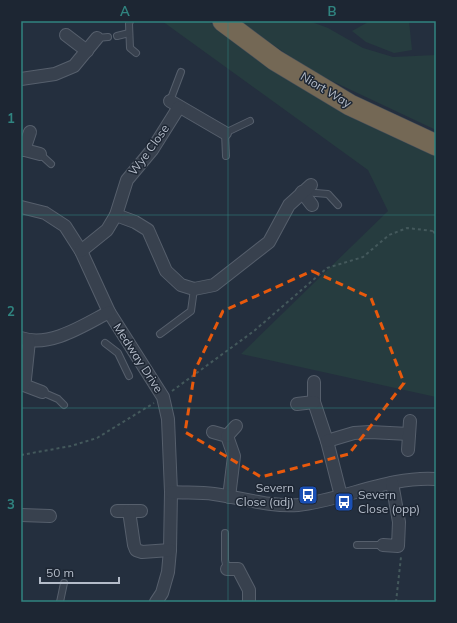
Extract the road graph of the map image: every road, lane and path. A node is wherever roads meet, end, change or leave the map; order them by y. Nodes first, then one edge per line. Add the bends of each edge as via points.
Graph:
1 (130, 21) edge
2 (223, 21) edge
3 (129, 33) junction
4 (66, 36) dead end
5 (117, 36) dead end
6 (102, 38) dead end
7 (87, 50) junction
8 (136, 53) dead end
9 (181, 72) dead end
10 (21, 80) edge
11 (174, 104) junction
12 (250, 120) dead end
13 (30, 132) dead end
14 (225, 133) junction
15 (436, 145) edge
16 (22, 149) edge
17 (40, 154) joint
18 (226, 156) dead end
19 (51, 164) dead end
20 (312, 185) dead end
21 (302, 192) junction
22 (312, 205) dead end
23 (338, 205) dead end
24 (21, 207) edge
25 (116, 215) junction
26 (436, 229) edge
27 (433, 231) junction
28 (436, 235) edge
29 (81, 251) junction
30 (194, 289) junction
31 (109, 312) junction
32 (160, 334) dead end
33 (25, 339) edge
34 (105, 343) dead end
35 (130, 345) junction
36 (118, 353) junction
37 (129, 376) dead end
38 (314, 382) dead end
39 (22, 384) edge
40 (42, 392) joint
41 (163, 397) junction
42 (314, 402) junction
43 (296, 404) dead end
44 (64, 405) dead end
45 (410, 421) dead end
46 (236, 426) dead end
47 (213, 432) dead end
48 (409, 434) junction
49 (227, 436) junction
50 (327, 441) junction
51 (408, 450) dead end
52 (21, 455) edge
53 (436, 479) edge
54 (392, 483) junction
55 (171, 492) junction
56 (341, 496) junction
57 (228, 497) junction
58 (117, 511) dead end
59 (21, 515) edge
60 (50, 516) dead end
61 (225, 533) dead end
62 (357, 545) dead end
63 (383, 545) joint
64 (398, 546) junction
65 (170, 550) junction
66 (227, 570) joint
67 (64, 583) dead end
68 (60, 602) edge
69 (156, 602) edge
70 (249, 602) edge
71 (396, 602) edge

1 - 3 lane
2 - 15 highway, Niort Way via 276,60 350,105
3 - 5 lane
3 - 8 lane via 130,48
4 - 7 street
6 - 7 street
7 - 10 street via 74,66 56,74
9 - 11 lane
11 - 14 street
11 - 25 street, Wye Close via 152,150 127,180
12 - 14 lane
13 - 16 street
14 - 18 lane
16 - 17 street
17 - 19 lane
20 - 21 street
21 - 22 street
21 - 23 lane via 328,194
21 - 30 street via 289,205 269,242 214,285
24 - 29 street, Medway Drive via 45,213 65,226
25 - 29 street, Wye Close via 107,230
25 - 30 street via 148,230 166,271 181,285
26 - 27 path
27 - 28 path
27 - 41 path via 407,228 389,235 362,257 327,268 254,331
29 - 31 street, Medway Drive
30 - 32 lane via 191,311
31 - 33 street via 67,334 41,340
31 - 35 street, Medway Drive
33 - 39 street via 26,380
34 - 36 lane
35 - 36 lane
35 - 41 street, Medway Drive
36 - 37 lane
38 - 42 street
39 - 40 street
40 - 44 lane via 58,399
41 - 52 path via 127,422 97,438 71,446
41 - 55 street, Medway Drive via 168,419
42 - 43 street
42 - 50 street
45 - 48 street
46 - 49 street
47 - 49 street
48 - 50 street via 354,433
48 - 51 street
49 - 57 street via 234,456
50 - 56 street
53 - 54 street
54 - 56 street
54 - 64 street via 399,522
55 - 57 street
55 - 65 street, Medway Drive
56 - 57 street via 296,505 278,505
58 - 65 street via 135,511 136,550
59 - 60 street
61 - 66 lane
62 - 63 lane
63 - 64 street
64 - 71 path via 401,557
65 - 69 street, Medway Drive via 168,572 162,593
66 - 70 street via 238,569 249,590
67 - 68 lane

